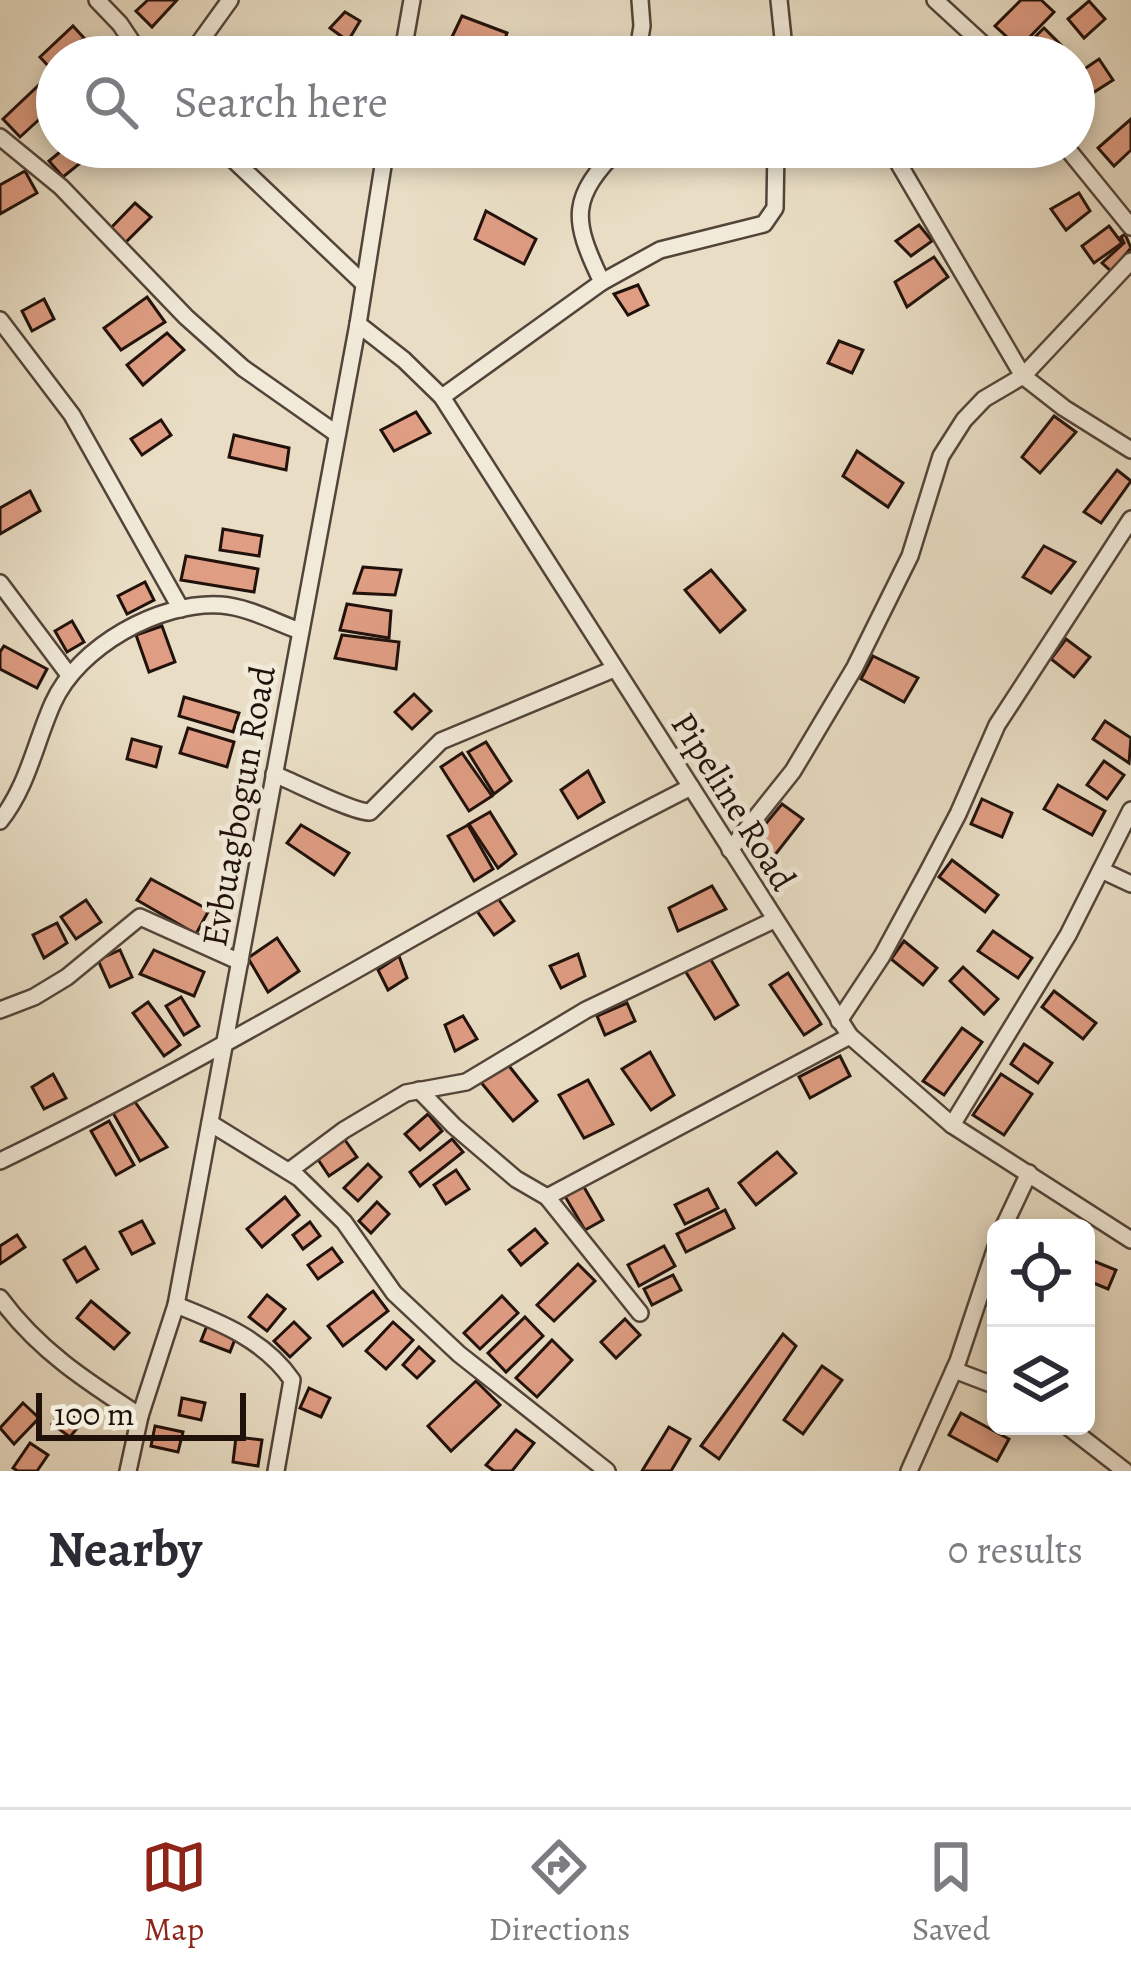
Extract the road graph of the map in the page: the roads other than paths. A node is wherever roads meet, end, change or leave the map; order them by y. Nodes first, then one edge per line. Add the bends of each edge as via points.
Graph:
1 (97, 0) edge
2 (230, 0) edge
3 (412, 0) edge
4 (640, 0) edge
5 (779, 0) edge
6 (935, 0) edge
7 (128, 36) edge
8 (204, 36) edge
9 (406, 36) edge
10 (640, 36) edge
11 (786, 36) edge
12 (974, 36) edge
13 (0, 137) edge
14 (36, 167) edge
15 (38, 168) edge
16 (242, 168) edge
17 (382, 168) edge
18 (598, 168) edge
19 (776, 168) edge
20 (901, 168) edge
21 (1083, 168) edge
22 (1131, 227) edge
23 (1131, 261) edge
24 (362, 282) junction
25 (602, 282) junction
26 (0, 320) edge
27 (358, 324) junction
28 (1023, 376) junction
29 (442, 398) junction
30 (337, 434) junction
31 (1131, 450) edge
32 (1131, 519) edge
33 (0, 583) edge
34 (181, 609) junction
35 (300, 632) junction
36 (614, 669) junction
37 (69, 675) junction
38 (274, 774) junction
39 (691, 787) junction
40 (1131, 810) edge
41 (0, 821) edge
42 (730, 850) junction
43 (1101, 870) junction
44 (1131, 884) edge
45 (774, 920) junction
46 (240, 962) junction
47 (0, 1010) edge
48 (839, 1021) junction
49 (850, 1036) junction
50 (226, 1044) junction
51 (454, 1087) junction
52 (419, 1090) junction
53 (444, 1115) junction
54 (210, 1123) junction
55 (952, 1125) junction
56 (0, 1162) edge
57 (289, 1172) junction
58 (1029, 1173) junction
59 (547, 1197) junction
60 (1007, 1219) edge
61 (1131, 1240) edge
62 (987, 1273) edge
63 (0, 1298) edge
64 (176, 1304) junction
65 (640, 1313) dead end
66 (954, 1370) junction
67 (987, 1383) edge
68 (140, 1416) junction
69 (1079, 1435) edge
70 (128, 1471) edge
71 (277, 1471) edge
72 (608, 1471) edge
73 (909, 1471) edge
74 (1125, 1471) edge

1 - 7 street
2 - 8 street
3 - 9 street
4 - 10 street
5 - 11 street
6 - 12 street
13 - 14 street
15 - 30 street via 243,368
16 - 24 street
17 - 24 street, Evbuagbogun Road
18 - 25 street via 579,202 579,221
19 - 25 street via 776,208 764,224 660,250
20 - 28 street
21 - 22 street
23 - 28 street
24 - 27 street, Evbuagbogun Road
25 - 29 street
26 - 34 street via 72,415
27 - 29 street, Pipeline Road
27 - 30 street, Evbuagbogun Road
28 - 31 street
28 - 42 street via 984,398 941,456 910,556 855,668 793,771
29 - 36 street, Pipeline Road
30 - 35 street, Evbuagbogun Road
32 - 48 street via 997,725 927,873
33 - 37 street
34 - 35 street via 221,605
34 - 37 street via 87,656
35 - 38 street, Evbuagbogun Road
36 - 38 street via 441,741 370,812
36 - 39 street, Pipeline Road
37 - 41 street
38 - 46 street, Evbuagbogun Road
39 - 42 street, Pipeline Road
39 - 50 street
40 - 43 street
42 - 45 street, Pipeline Road
43 - 44 street
43 - 55 street
45 - 48 street, Pipeline Road
45 - 51 street via 586,1010
46 - 47 street via 140,917 67,977
46 - 50 street, Evbuagbogun Road
48 - 49 street, Pipeline Road
49 - 55 street, Pipeline Road
49 - 59 street
50 - 54 street, Evbuagbogun Road
50 - 56 street
51 - 52 street
51 - 53 street
52 - 53 street
52 - 57 street via 360,1120
53 - 59 street
54 - 57 street
54 - 64 street, Evbuagbogun Road
55 - 58 street, Pipeline Road
57 - 72 street via 344,1222 394,1293 458,1354
58 - 60 street
58 - 61 street, Pipeline Road
59 - 65 street
62 - 66 street
63 - 68 street via 58,1360
64 - 68 street, Evbuagbogun Road
64 - 71 street via 225,1324 292,1380
66 - 67 street
66 - 73 street
68 - 70 street, Evbuagbogun Road
69 - 74 street

